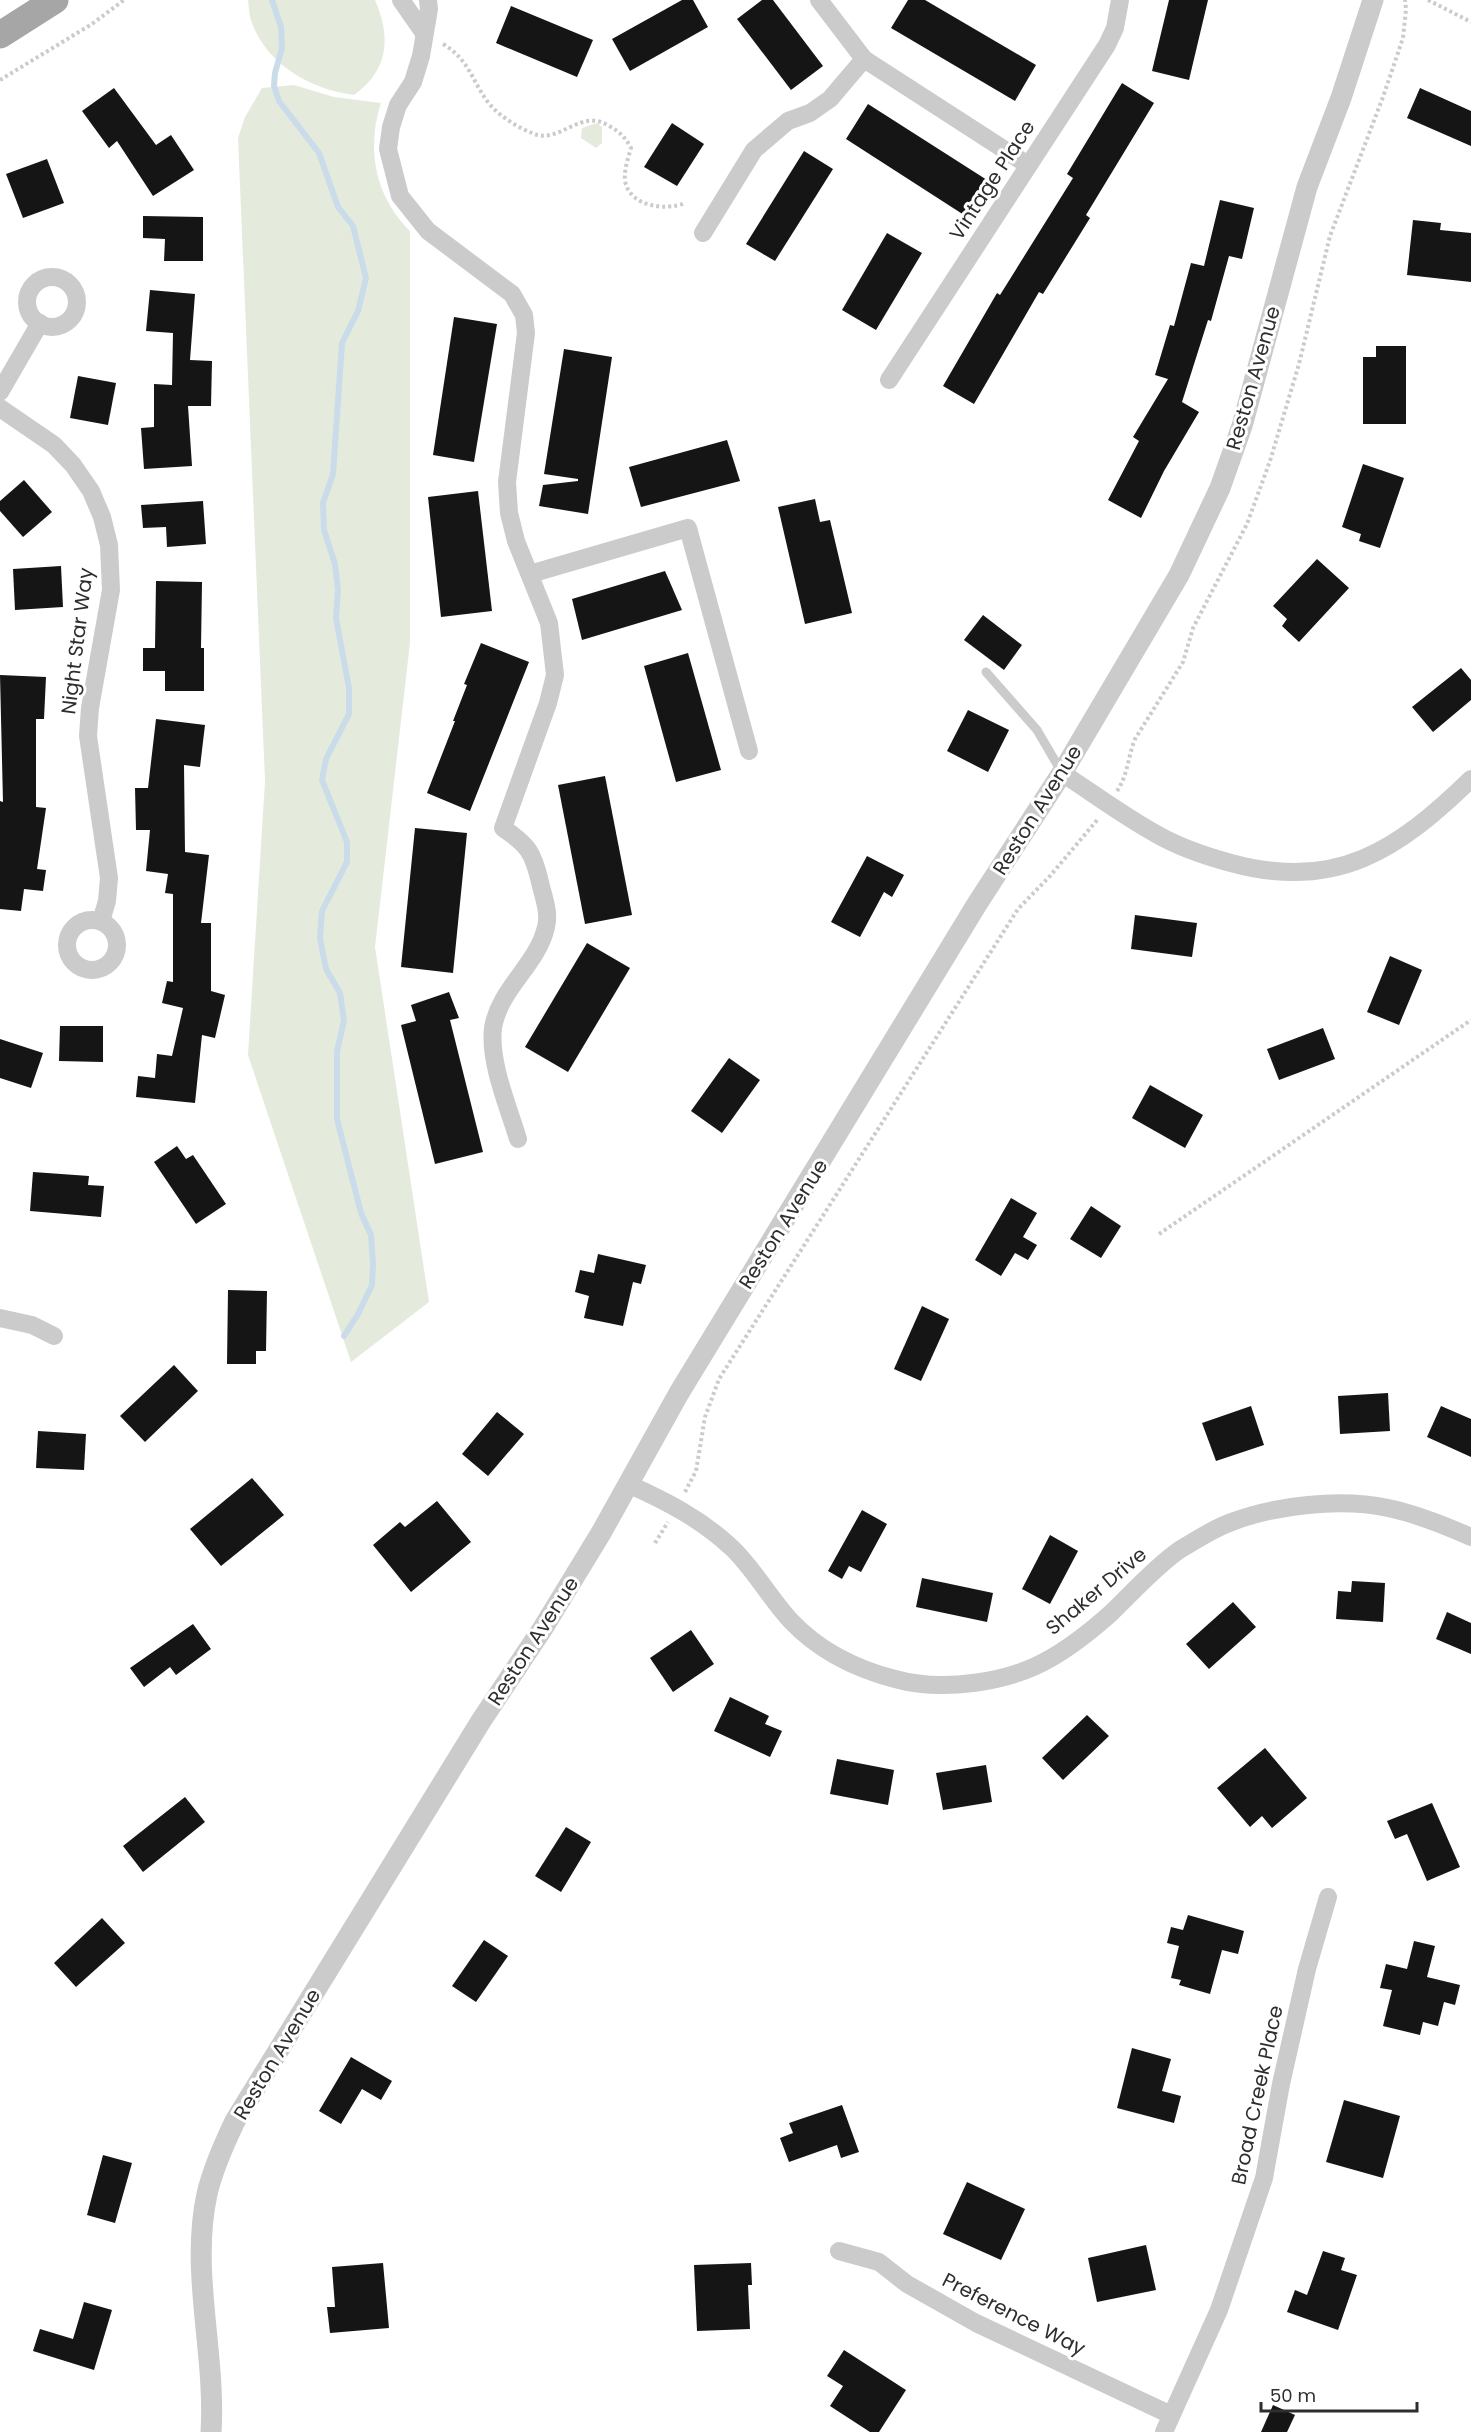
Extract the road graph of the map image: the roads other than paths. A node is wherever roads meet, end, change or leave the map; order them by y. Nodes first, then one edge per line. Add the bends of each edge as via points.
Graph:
1 (55, 0) edge
2 (401, 0) edge
3 (428, 0) edge
4 (819, 0) edge
5 (1120, 0) edge
6 (1373, 0) edge
7 (424, 33) junction
8 (0, 35) edge
9 (864, 59) junction
10 (1028, 165) junction
11 (703, 233) dead end
12 (40, 324) dead end
13 (889, 380) dead end
14 (0, 392) edge
15 (0, 408) edge
16 (531, 574) junction
17 (986, 672) dead end
18 (749, 751) dead end
19 (1062, 773) junction
20 (1471, 779) edge
21 (101, 921) dead end
22 (518, 1139) dead end
23 (0, 1317) edge
24 (54, 1336) dead end
25 (628, 1484) junction
26 (1471, 1537) edge
27 (1328, 1897) dead end
28 (839, 2252) dead end
29 (1171, 2415) junction
30 (211, 2432) edge
31 (1164, 2432) edge

1 - 8 main road
2 - 7 street
3 - 7 street
4 - 9 street
5 - 10 street, Vintage Place via 1107,45
6 - 19 street, Reston Avenue via 1307,187 1242,426 1220,488 1179,575
7 - 16 street via 422,56 413,82 398,105 388,149 400,196 413,214 428,231 512,294 524,315 526,333 507,482 516,541
9 - 10 street
9 - 11 street via 831,99 788,121 754,150
10 - 13 street, Vintage Place
12 - 14 street
15 - 21 street, Night Star Way via 54,445 73,465 91,491 109,545 111,590 88,736 109,878
16 - 18 street via 688,528
16 - 22 street via 549,623 555,675 503,828 524,842 534,857 547,911 546,927 500,1006 493,1026 492,1048
17 - 19 lane via 1037,730
19 - 20 street via 1158,835 1193,852 1287,874 1344,867 1373,855
19 - 25 street, Reston Avenue via 977,904
23 - 24 street via 32,1325
25 - 26 street, Shaker Drive via 706,1526 733,1549 789,1619 835,1656 896,1680 941,1685 972,1683 1020,1672 1050,1659 1084,1636 1177,1552 1230,1522 1314,1505 1349,1504 1418,1516
25 - 30 street, Reston Avenue via 549,1619 480,1721 241,2112 218,2157 207,2194 202,2232
27 - 29 street, Broad Creek Place via 1306,1969 1264,2178 1219,2310
28 - 29 street, Preference Way via 879,2262 907,2284 976,2323
29 - 31 street, Broad Creek Place

